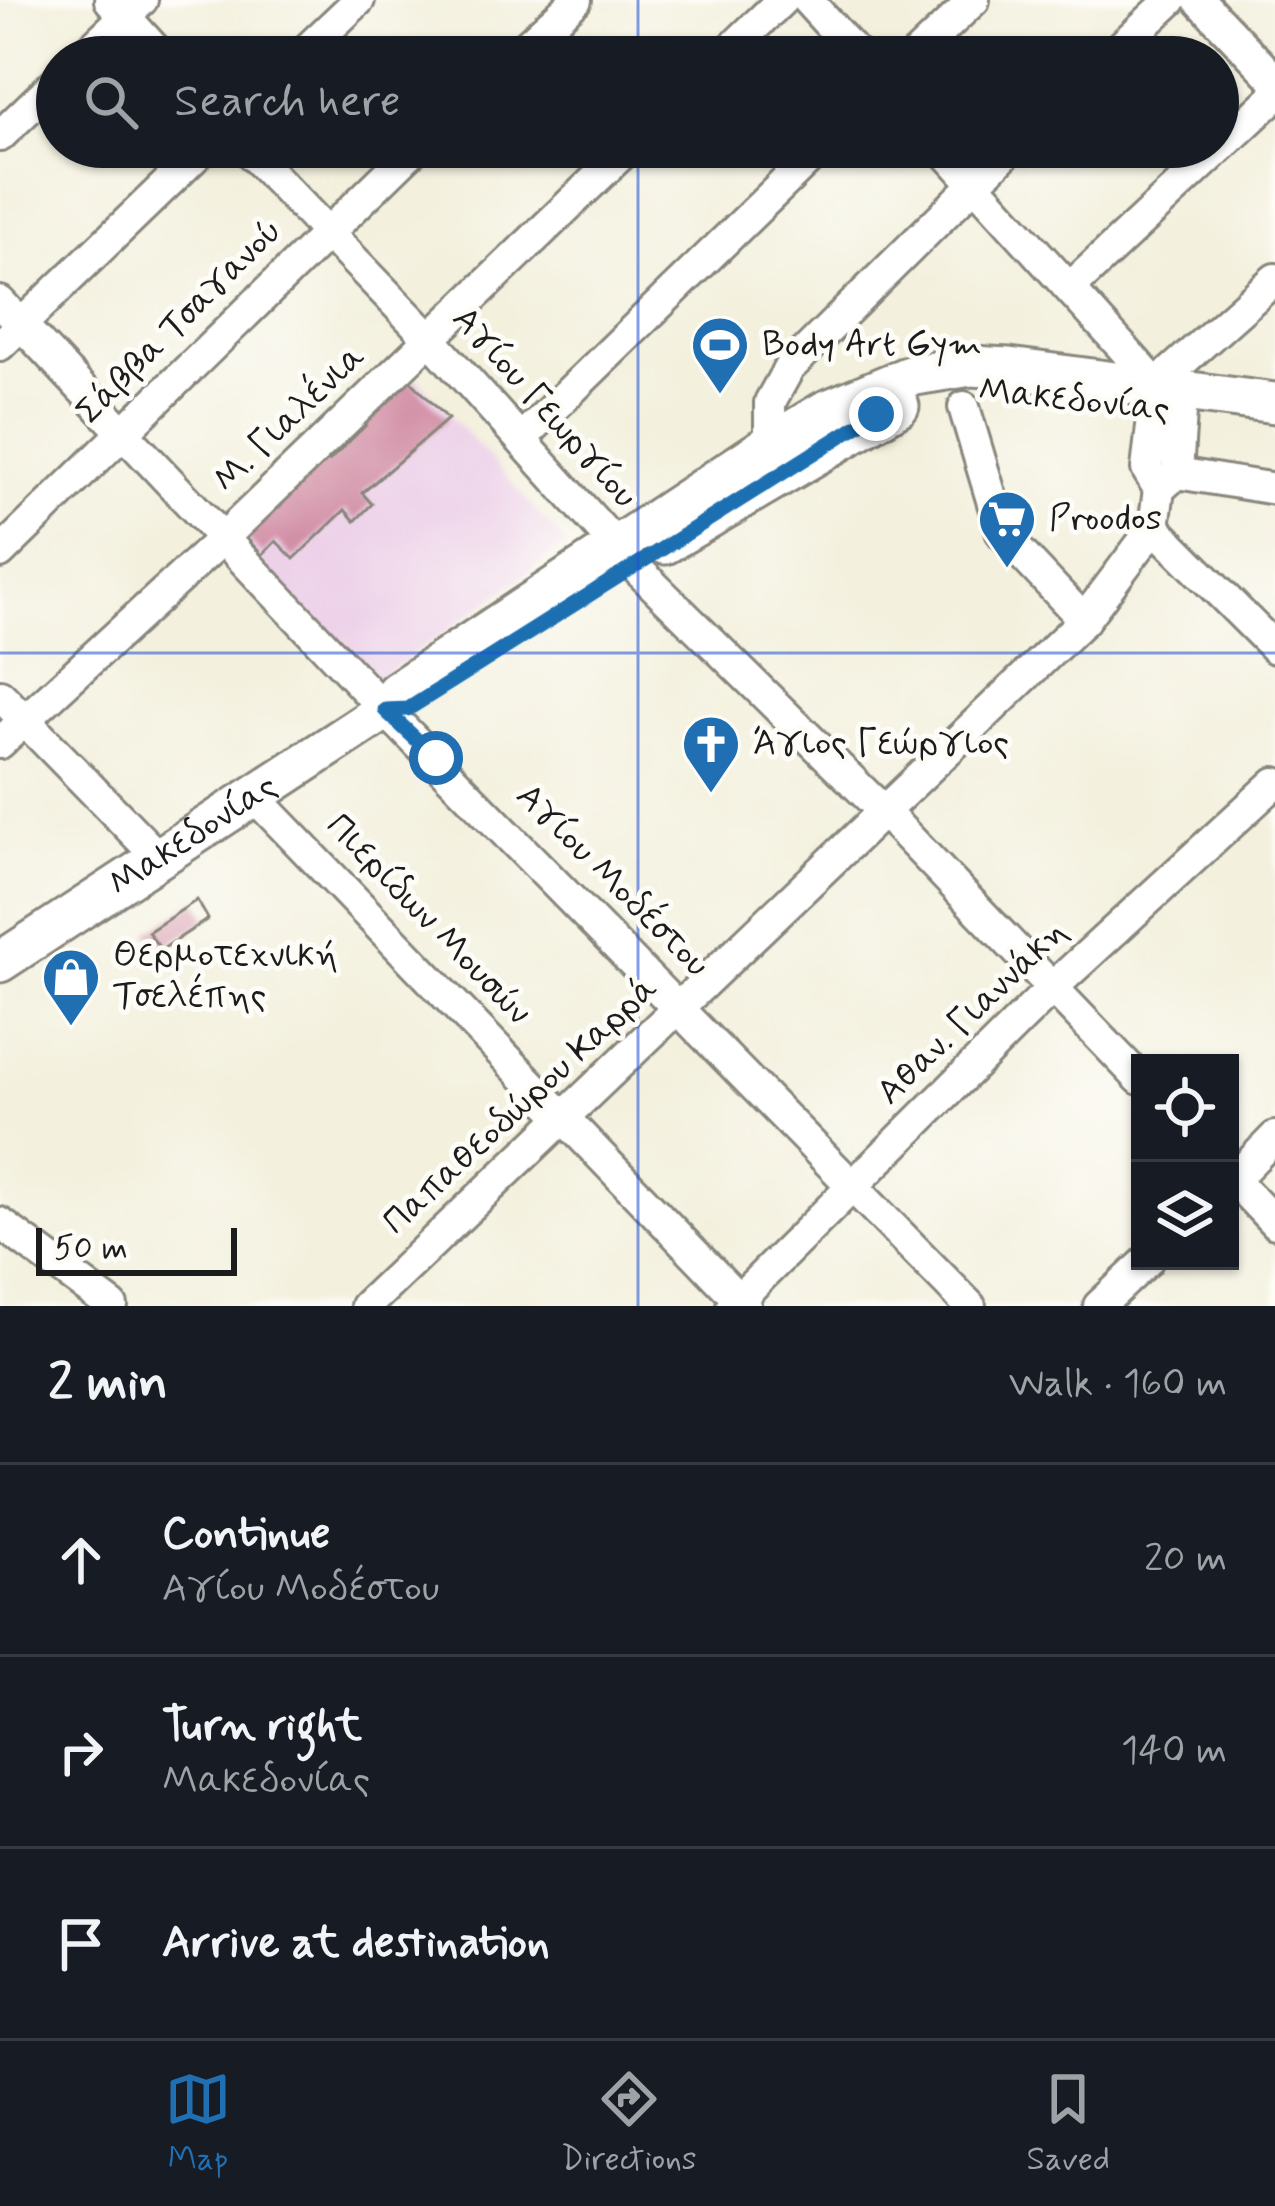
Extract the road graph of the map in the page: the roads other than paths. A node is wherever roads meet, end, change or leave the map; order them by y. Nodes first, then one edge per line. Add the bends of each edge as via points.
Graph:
1 (359, 0) edge
2 (576, 0) edge
3 (782, 0) edge
4 (807, 0) edge
5 (974, 0) edge
6 (1171, 0) edge
7 (1199, 0) edge
8 (126, 5) edge
9 (100, 36) edge
10 (147, 36) edge
11 (321, 36) edge
12 (537, 36) edge
13 (744, 36) edge
14 (840, 36) edge
15 (936, 36) edge
16 (1132, 36) edge
17 (1233, 36) edge
18 (1239, 42) edge
19 (1275, 80) edge
20 (1275, 96) edge
21 (36, 101) edge
22 (1239, 130) edge
23 (0, 136) edge
24 (182, 168) edge
25 (264, 168) edge
26 (393, 168) edge
27 (607, 168) edge
28 (799, 168) edge
29 (960, 168) edge
30 (990, 168) edge
31 (1198, 168) edge
32 (974, 183) junction
33 (325, 231) junction
34 (1275, 279) edge
35 (1070, 288) junction
36 (7, 324) edge
37 (430, 339) junction
38 (1164, 402) junction
39 (1275, 403) edge
40 (964, 407) dead end
41 (1275, 426) edge
42 (123, 435) junction
43 (521, 439) junction
44 (770, 444) junction
45 (1168, 481) junction
46 (1275, 489) edge
47 (1154, 527) junction
48 (221, 540) junction
49 (0, 553) edge
50 (624, 554) junction
51 (1084, 620) junction
52 (1275, 648) edge
53 (0, 695) edge
54 (385, 710) junction
55 (24, 720) junction
56 (0, 743) edge
57 (1275, 783) edge
58 (254, 796) junction
59 (883, 811) junction
60 (159, 858) junction
61 (0, 962) edge
62 (1053, 987) junction
63 (682, 1007) junction
64 (1131, 1069) edge
65 (567, 1119) junction
66 (1275, 1137) edge
67 (1239, 1172) edge
68 (853, 1185) junction
69 (1239, 1188) edge
70 (0, 1223) edge
71 (1275, 1223) edge
72 (1137, 1270) edge
73 (739, 1304) edge
74 (112, 1306) edge
75 (366, 1306) edge
76 (970, 1306) edge
77 (1099, 1306) edge

1 - 11 street
2 - 12 street
3 - 13 street
4 - 14 street
5 - 15 street
6 - 16 street
7 - 17 street
8 - 9 street
8 - 10 street
18 - 19 street
20 - 22 street
21 - 23 street
24 - 36 street
25 - 33 street, Αγίου Γεωργίου
26 - 33 street, Σάββα Τσαγανού
27 - 37 street, Μ. Γιαλένια
28 - 43 street
29 - 32 street
30 - 32 street
31 - 35 street
32 - 35 street
32 - 44 street via 789,368 770,402
33 - 37 street, Αγίου Γεωργίου
33 - 42 street, Σάββα Τσαγανού
34 - 38 street
35 - 38 street
36 - 42 street, Αγίου Μοδέστου
37 - 43 street, Αγίου Γεωργίου
37 - 48 street, Μ. Γιαλένια
38 - 39 main road, Μακεδονίας
38 - 41 main road, Μακεδονίας
38 - 44 main road, Μακεδονίας via 1009,368 937,371 872,389
38 - 45 street, Παπαθεοδώρου Καρρά via 1148,469
38 - 50 main road, Μακεδονίας via 977,389 935,394 876,414
40 - 51 street via 1001,533
42 - 48 street, Αγίου Μοδέστου
42 - 49 street, Σάββα Τσαγανού
43 - 50 street, Αγίου Γεωργίου
44 - 50 main road, Μακεδονίας
45 - 46 street
45 - 47 street, Παπαθεοδώρου Καρρά
47 - 51 street, Παπαθεοδώρου Καρρά
47 - 52 street
48 - 54 street, Αγίου Μοδέστου
48 - 55 street, Μ. Γιαλένια
50 - 54 main road, Μακεδονίας via 396,692
50 - 59 street, Αγίου Γεωργίου
51 - 59 street, Παπαθεοδώρου Καρρά
53 - 55 street
54 - 58 main road, Μακεδονίας
54 - 63 street, Αγίου Μοδέστου
55 - 56 street, Μ. Γιαλένια
55 - 60 street
57 - 62 street, Αθαν. Γιαννάκη
58 - 60 main road, Μακεδονίας
58 - 65 street, Πιερίδων Μουσών
59 - 62 street, Αγίου Γεωργίου
59 - 63 street, Παπαθεοδώρου Καρρά
60 - 61 main road, Μακεδονίας
62 - 64 street, Αγίου Γεωργίου
62 - 68 street, Αθαν. Γιαννάκη
63 - 65 street, Παπαθεοδώρου Καρρά
63 - 68 street, Αγίου Μοδέστου
65 - 73 street, Πιερίδων Μουσών
65 - 75 street, Παπαθεοδώρου Καρρά
66 - 67 street
68 - 73 street, Αθαν. Γιαννάκη
68 - 76 street, Αγίου Μοδέστου
69 - 71 street
70 - 74 street
72 - 77 street

